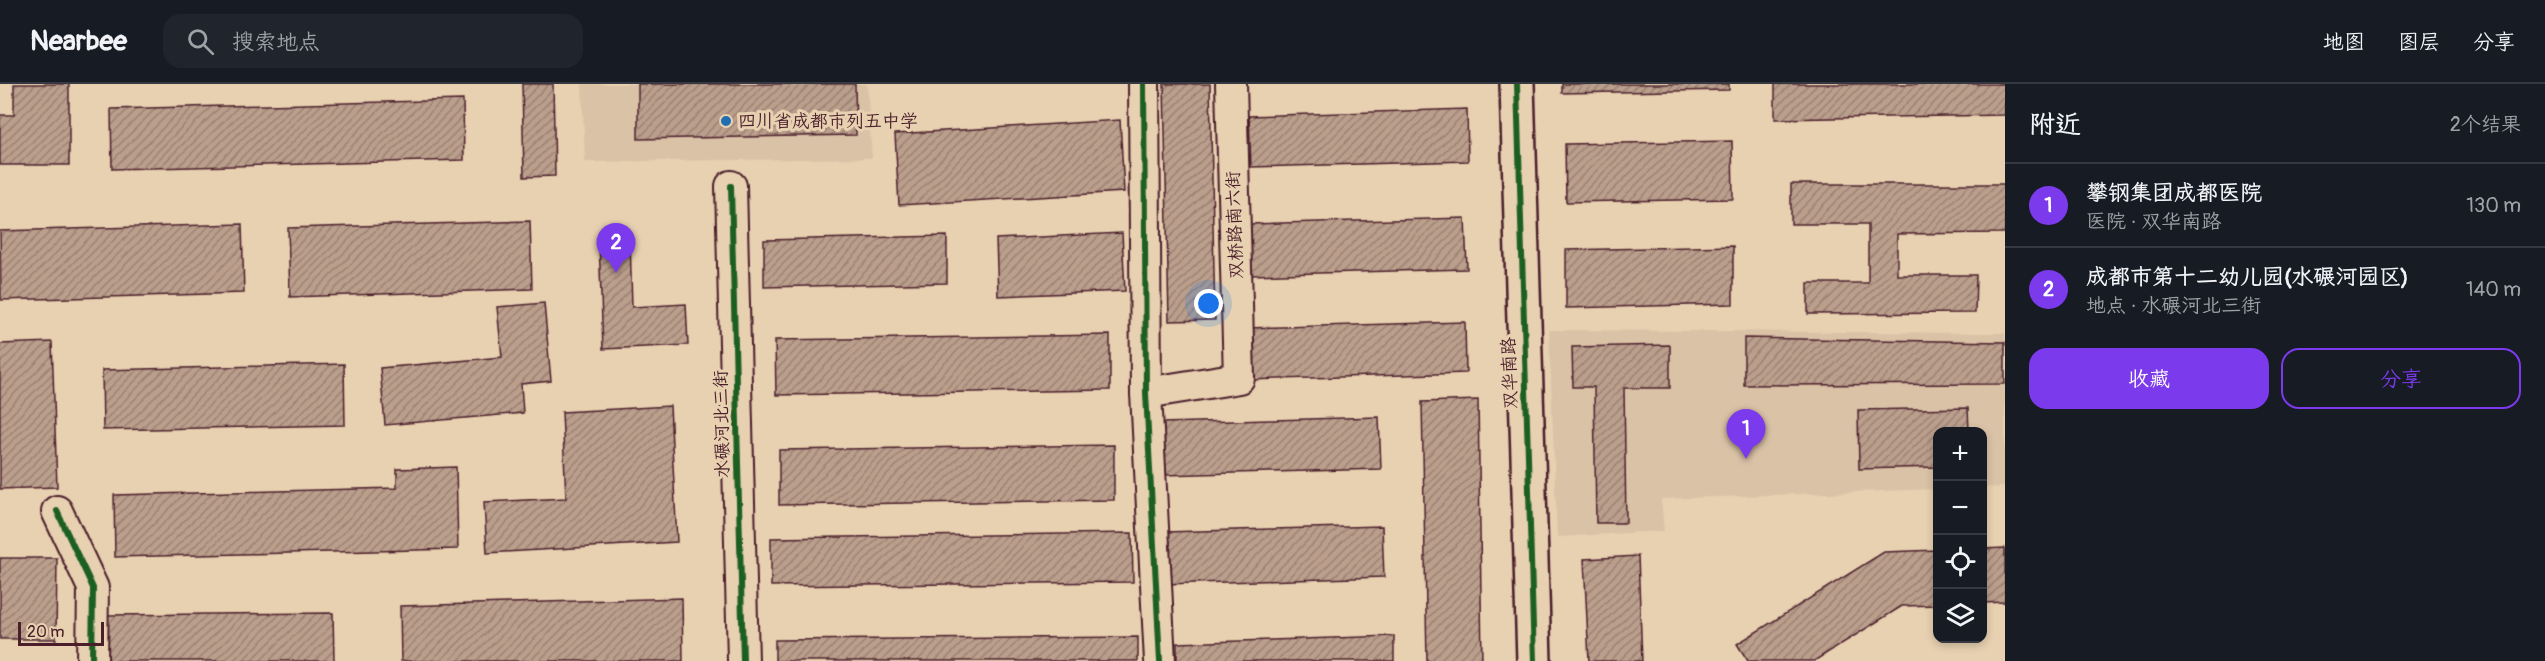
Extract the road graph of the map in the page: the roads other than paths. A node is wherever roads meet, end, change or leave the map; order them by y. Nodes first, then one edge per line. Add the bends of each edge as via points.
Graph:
1 (1144, 84) edge
2 (1230, 84) edge
3 (1517, 84) edge
4 (731, 186) dead end
5 (1146, 393) junction
6 (57, 511) dead end
7 (92, 661) edge
8 (742, 661) edge
9 (1160, 661) edge
10 (1534, 661) edge

1 - 5 street
2 - 5 street, 双桥路南六街 via 1239,378
3 - 10 street, 双华南路
4 - 8 street, 水碾河北三街
5 - 9 street
6 - 7 street via 93,588

